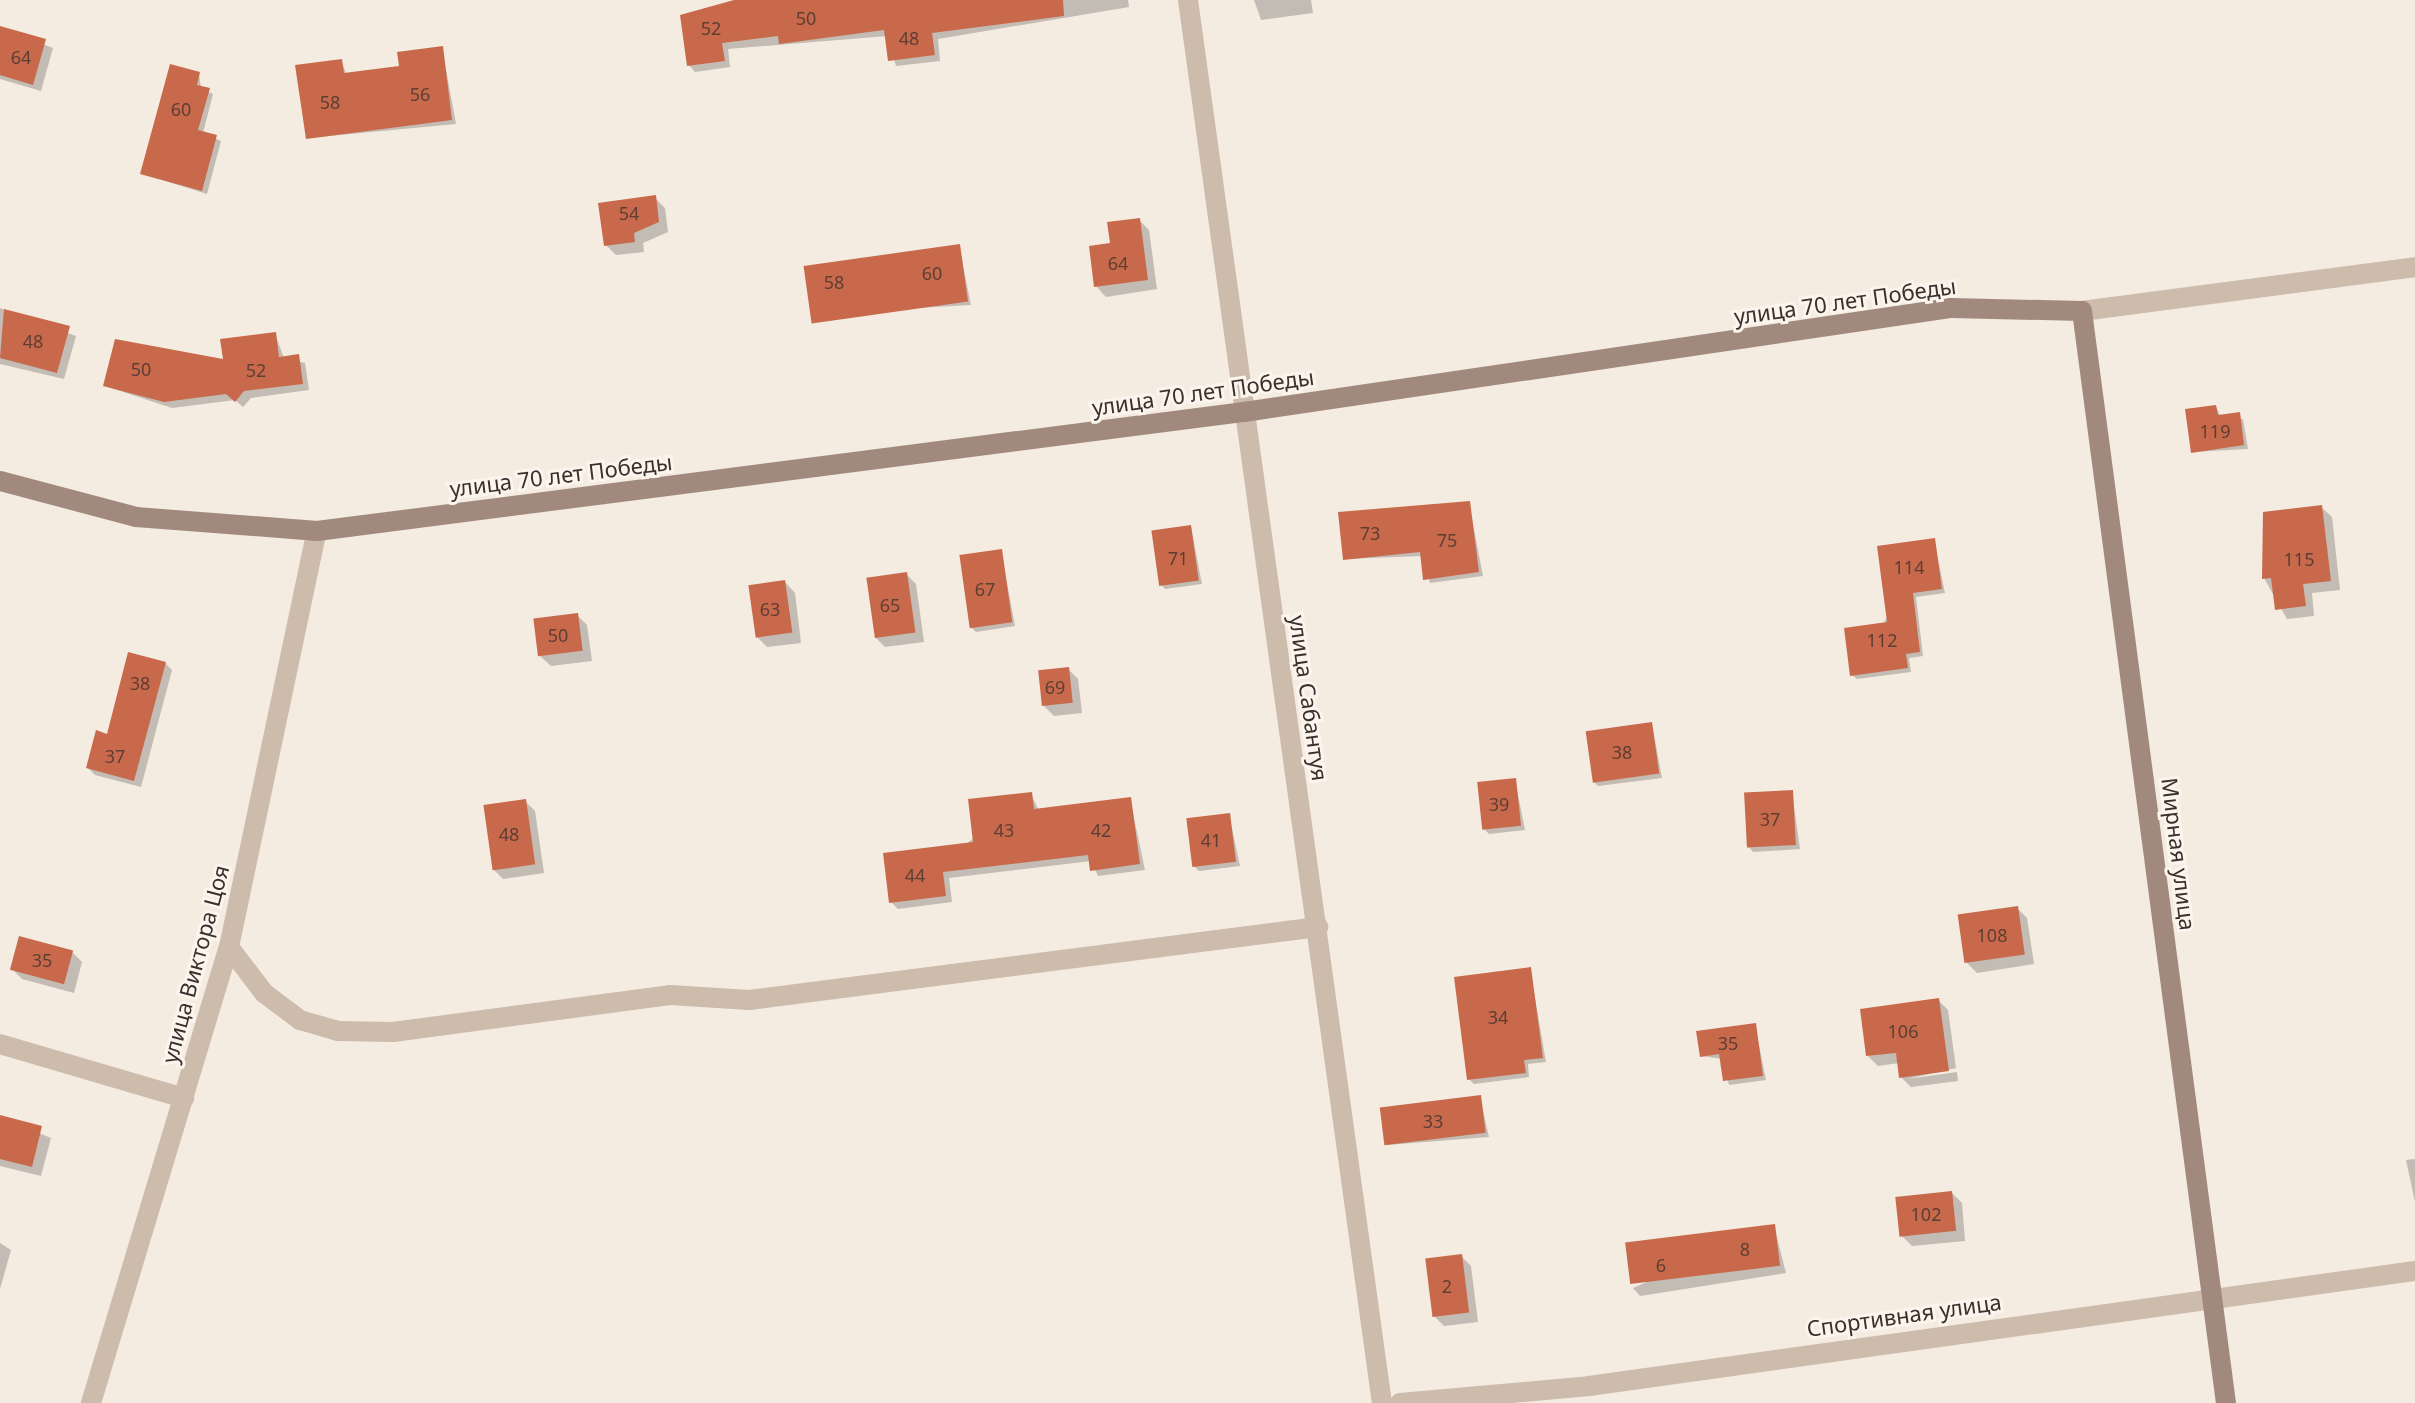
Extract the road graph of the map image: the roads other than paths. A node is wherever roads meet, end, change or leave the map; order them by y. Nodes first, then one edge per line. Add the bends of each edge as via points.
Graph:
1 (1188, 0) edge
2 (2415, 267) edge
3 (2082, 311) junction
4 (1244, 412) junction
5 (0, 481) edge
6 (317, 531) junction
7 (1318, 927) junction
8 (229, 947) junction
9 (0, 1044) edge
10 (184, 1098) junction
11 (2415, 1271) edge
12 (2211, 1294) junction
13 (91, 1403) edge
14 (1382, 1403) edge
15 (1400, 1403) edge
16 (2226, 1403) edge

1 - 4 street, улица Сабантуя
2 - 3 street, улица 70 лет Победы
3 - 4 street, улица 70 лет Победы via 1951,308
3 - 12 street, Мирная улица via 2192,1102
4 - 6 street, улица 70 лет Победы
4 - 7 street, улица Сабантуя
5 - 6 street, улица 70 лет Победы via 136,517
6 - 8 street, улица Виктора Цоя
7 - 8 street via 749,1000 670,995 393,1032 338,1031 300,1020 264,993
7 - 14 street, улица Сабантуя
8 - 10 street, улица Виктора Цоя
9 - 10 street
10 - 13 street, улица Виктора Цоя
11 - 12 street, Спортивная улица
12 - 15 street, Спортивная улица via 1589,1386
12 - 16 street, Мирная улица

